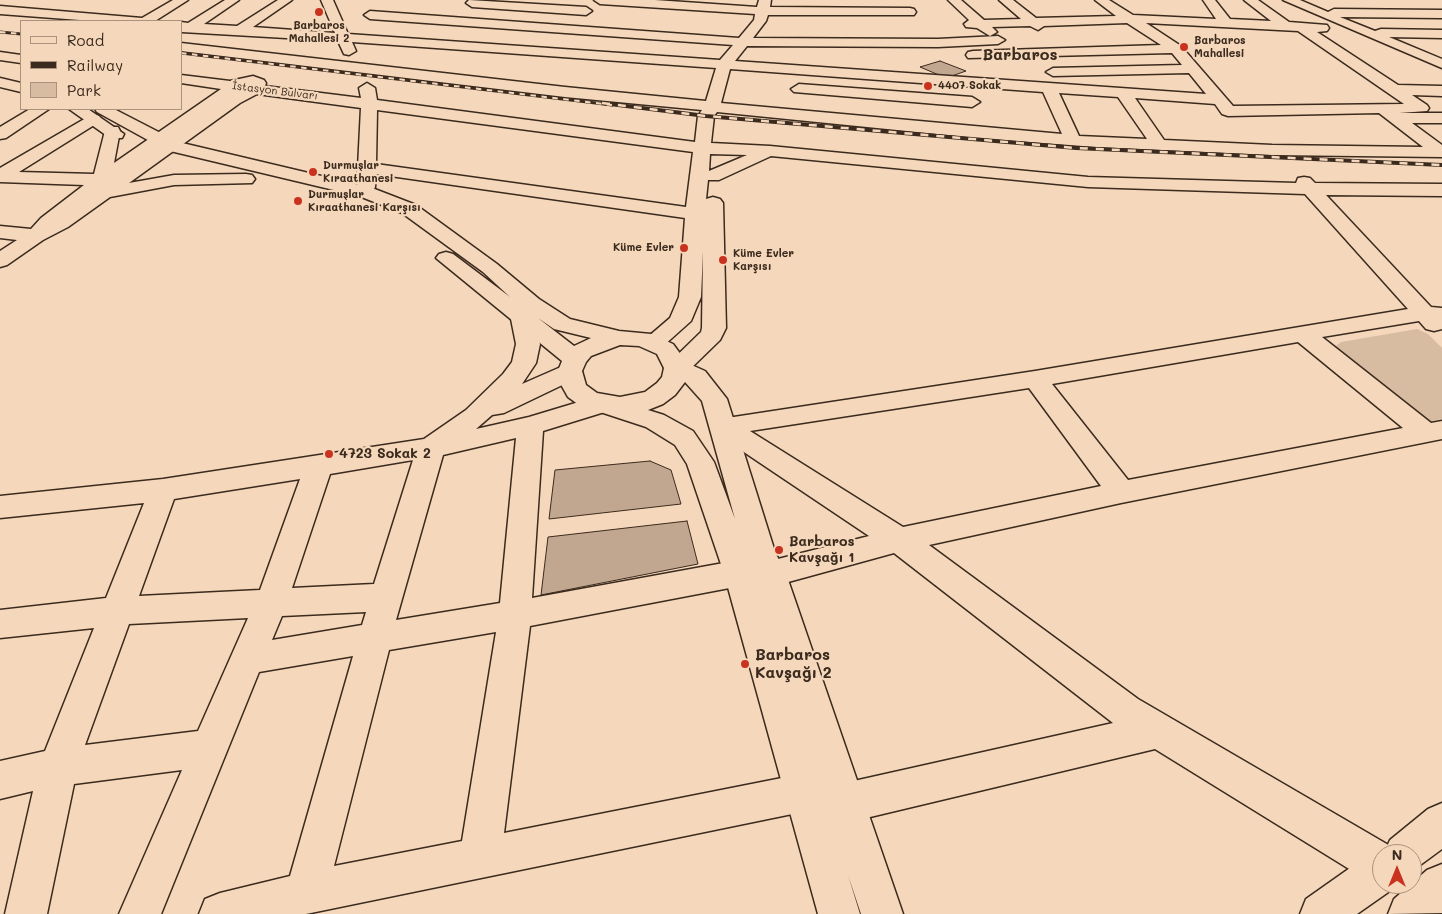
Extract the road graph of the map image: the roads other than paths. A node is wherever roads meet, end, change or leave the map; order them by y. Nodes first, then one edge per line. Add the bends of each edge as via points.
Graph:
1 (29, 0) edge
2 (182, 0) edge
3 (233, 0) edge
4 (286, 0) edge
5 (327, 0) edge
6 (596, 0) edge
7 (600, 0) edge
8 (900, 0) edge
9 (954, 0) edge
10 (1005, 0) edge
11 (1101, 0) edge
12 (1209, 0) edge
13 (1249, 0) edge
14 (1290, 0) edge
15 (1431, 0) edge
16 (472, 2) edge
17 (654, 2) edge
18 (709, 3) edge
19 (76, 4) dead end
20 (124, 4) dead end
21 (383, 5) dead end
22 (1442, 5) edge
23 (764, 6) edge
24 (825, 6) edge
25 (1064, 10) dead end
26 (4, 11) edge
27 (586, 11) junction
28 (1318, 12) junction
29 (57, 14) junction
30 (1442, 14) edge
31 (100, 18) junction
32 (1131, 19) junction
33 (45, 20) edge
34 (125, 20) edge
35 (148, 20) edge
36 (1079, 20) junction
37 (363, 21) junction
38 (449, 21) junction
39 (1032, 22) junction
40 (1226, 23) junction
41 (758, 24) junction
42 (916, 24) junction
43 (983, 24) junction
44 (956, 25) dead end
45 (1287, 27) junction
46 (184, 28) edge
47 (1303, 28) junction
48 (567, 29) junction
49 (240, 30) junction
50 (1363, 31) junction
51 (626, 33) junction
52 (1442, 34) edge
53 (303, 35) junction
54 (342, 37) junction
55 (682, 38) junction
56 (998, 40) junction
57 (744, 42) junction
58 (182, 47) edge
59 (0, 48) edge
60 (1176, 49) junction
61 (939, 50) junction
62 (20, 51) edge
63 (1119, 51) junction
64 (542, 52) junction
65 (1071, 52) junction
66 (1013, 54) junction
67 (0, 56) edge
68 (600, 56) junction
69 (269, 58) junction
70 (20, 59) edge
71 (659, 60) junction
72 (1442, 64) edge
73 (724, 65) junction
74 (1022, 67) dead end
75 (588, 68) dead end
76 (359, 69) junction
77 (1194, 70) junction
78 (182, 71) edge
79 (0, 75) edge
80 (895, 77) junction
81 (20, 79) edge
82 (182, 79) edge
83 (576, 80) dead end
84 (0, 82) edge
85 (719, 82) junction
86 (967, 83) junction
87 (254, 84) junction
88 (738, 84) dead end
89 (1013, 85) junction
90 (20, 88) edge
91 (788, 88) dead end
92 (1040, 88) junction
93 (1395, 90) junction
94 (1442, 91) edge
95 (291, 92) junction
96 (565, 92) junction
97 (1123, 93) junction
98 (228, 95) junction
99 (1152, 95) junction
100 (886, 97) junction
101 (631, 99) junction
102 (369, 100) junction
103 (972, 102) junction
104 (1016, 105) dead end
105 (1225, 105) junction
106 (712, 107) junction
107 (1163, 108) dead end
108 (1382, 108) junction
109 (39, 110) edge
110 (81, 110) edge
111 (98, 114) edge
112 (1398, 118) junction
113 (1442, 118) edge
114 (876, 123) junction
115 (112, 131) junction
116 (977, 133) junction
117 (0, 134) edge
118 (644, 140) junction
119 (1073, 140) junction
120 (708, 141) junction
121 (166, 143) junction
122 (1159, 145) junction
123 (1272, 150) junction
124 (770, 151) junction
125 (1442, 152) edge
126 (149, 154) junction
127 (369, 168) junction
128 (693, 169) junction
129 (0, 177) edge
130 (246, 179) junction
131 (1442, 179) edge
132 (1305, 182) junction
133 (99, 189) junction
134 (1442, 190) edge
135 (365, 192) junction
136 (695, 214) junction
137 (0, 232) edge
138 (36, 236) junction
139 (0, 260) edge
140 (1433, 314) edge
141 (522, 319) junction
142 (1442, 332) edge
143 (1304, 335) junction
144 (620, 338) junction
145 (654, 342) junction
146 (572, 365) junction
147 (676, 368) junction
148 (1035, 379) junction
149 (602, 404) junction
150 (476, 416) junction
151 (530, 426) junction
152 (723, 426) junction
153 (1434, 432) edge
154 (431, 448) junction
155 (318, 467) junction
156 (163, 490) junction
157 (1121, 492) junction
158 (0, 507) edge
159 (899, 540) junction
160 (755, 574) junction
161 (386, 597) junction
162 (271, 603) junction
163 (118, 611) junction
164 (515, 615) junction
165 (0, 624) edge
166 (377, 637) junction
167 (247, 659) junction
168 (1158, 731) junction
169 (210, 748) junction
170 (58, 767) junction
171 (0, 780) edge
172 (802, 793) junction
173 (845, 804) junction
174 (1442, 823) edge
175 (1416, 844) edge
176 (480, 858) junction
177 (1372, 859) edge
178 (1372, 878) edge
179 (1442, 885) edge
180 (306, 893) junction
181 (26, 914) edge
182 (140, 914) edge
183 (220, 914) edge
184 (839, 914) edge
185 (882, 914) edge
186 (1321, 914) edge
187 (1409, 914) edge

1 - 26 main road
2 - 35 main road
3 - 46 main road
4 - 49 main road
5 - 54 main road
6 - 27 main road
7 - 17 main road
8 - 42 main road
9 - 43 main road
10 - 39 main road
11 - 32 main road
12 - 40 main road
13 - 14 main road
13 - 45 main road
14 - 28 main road
15 - 22 main road
16 - 27 main road
16 - 38 main road
17 - 18 main road
17 - 51 main road
18 - 23 main road
18 - 55 main road
19 - 29 main road
20 - 31 main road
21 - 37 main road
23 - 24 main road
23 - 41 main road
24 - 42 main road
25 - 36 main road
26 - 29 main road
27 - 48 main road
28 - 30 main road
28 - 50 main road
29 - 31 main road
29 - 33 main road
31 - 34 main road
32 - 36 main road
32 - 40 main road
32 - 60 main road
36 - 39 main road
36 - 63 main road
37 - 38 main road
37 - 54 main road
38 - 48 main road
39 - 43 main road
39 - 65 main road
40 - 45 main road
41 - 42 main road
41 - 57 main road
42 - 61 main road
43 - 44 main road
43 - 56 main road
45 - 47 main road
46 - 49 main road
47 - 50 main road
47 - 93 main road
48 - 51 main road
48 - 64 main road
49 - 53 main road
50 - 52 main road
50 - 72 main road
51 - 55 main road
53 - 54 main road
53 - 69 main road
54 - 64 main road
54 - 76 main road
55 - 57 main road
56 - 61 main road
56 - 66 main road
57 - 61 main road
57 - 73 main road
58 - 69 main road
59 - 62 main road
60 - 63 main road
60 - 77 main road
61 - 66 main road
63 - 65 main road
64 - 68 main road
65 - 66 main road
66 - 74 main road
67 - 70 main road
68 - 71 main road
68 - 75 main road
69 - 76 main road
71 - 73 main road
71 - 101 main road
73 - 80 main road
73 - 85 main road
76 - 96 main road
76 - 102 main road
77 - 92 main road via 1027,73
77 - 105 main road
78 - 87 main road, İstasyon Bulvarı
79 - 81 main road
80 - 86 main road
80 - 100 main road
82 - 98 main road via 205,82
83 - 96 main road
84 - 90 main road
85 - 88 main road
85 - 106 main road
86 - 89 main road
86 - 103 main road
87 - 95 main road, İstasyon Bulvarı
87 - 98 main road, İstasyon Bulvarı
87 - 102 main road, İstasyon Bulvarı
89 - 92 main road
89 - 104 main road
91 - 100 main road
92 - 97 main road
92 - 119 main road
93 - 94 main road
93 - 108 main road via 1421,108
95 - 98 main road
95 - 102 main road, İstasyon Bulvarı
96 - 101 main road
97 - 99 main road
97 - 122 main road
98 - 121 main road
99 - 105 main road
99 - 107 main road
100 - 103 main road
100 - 114 main road
101 - 106 main road
102 - 118 main road
102 - 120 main road
102 - 127 main road
103 - 116 main road
105 - 108 main road
105 - 123 main road
106 - 114 main road
106 - 120 main road via 715,117
108 - 112 main road
109 - 117 main road
110 - 111 main road
111 - 115 main road
111 - 121 main road
111 - 129 main road
112 - 113 main road
112 - 125 main road
114 - 116 main road
115 - 126 main road
115 - 133 main road
116 - 119 main road
118 - 120 main road
118 - 128 main road
119 - 122 main road
120 - 124 main road
120 - 128 main road
120 - 132 main road
121 - 126 main road
121 - 135 main road
122 - 123 main road
123 - 125 main road
124 - 128 main road
124 - 132 main road via 1088,182
126 - 130 main road
126 - 133 main road
127 - 135 main road
127 - 136 main road
128 - 136 main road
128 - 147 main road via 714,328 708,340
129 - 133 main road
130 - 133 main road via 174,180
130 - 141 main road via 378,214 409,228
131 - 132 main road
132 - 134 main road
132 - 140 main road
133 - 138 main road via 61,223
135 - 144 main road via 409,209 490,268 531,304 562,324
136 - 145 main road via 690,297 680,321
137 - 138 main road
138 - 139 main road
140 - 142 main road
140 - 143 main road
141 - 146 main road
141 - 150 main road via 528,344 524,363 512,380
143 - 148 main road
143 - 153 main road
144 - 145 main road
144 - 146 main road via 594,345
145 - 147 main road via 669,353
146 - 149 main road via 571,381 577,391
146 - 150 main road
147 - 149 main road via 674,379 666,390 654,398 629,405
147 - 152 main road via 696,377 714,399
148 - 152 main road
148 - 157 main road
149 - 151 main road
149 - 160 main road via 654,421 684,438 700,462
150 - 154 main road
151 - 154 main road
151 - 164 main road
152 - 159 main road
152 - 160 main road via 760,552
153 - 157 main road
154 - 155 main road
154 - 161 main road
155 - 156 main road
155 - 162 main road
156 - 158 main road
156 - 163 main road
157 - 159 main road
159 - 160 main road
159 - 168 main road via 1125,711
160 - 164 main road
160 - 172 main road
160 - 173 main road
161 - 162 main road
161 - 166 main road
162 - 163 main road
162 - 167 main road
163 - 165 main road
163 - 170 main road
164 - 166 main road
164 - 176 main road
166 - 167 main road
166 - 180 main road
167 - 169 main road
168 - 173 main road
168 - 177 main road
169 - 170 main road
169 - 182 main road
170 - 171 main road
170 - 181 main road
172 - 176 main road
172 - 184 main road
173 - 185 main road
174 - 175 main road
176 - 180 main road
178 - 186 main road
179 - 187 main road
180 - 183 main road

